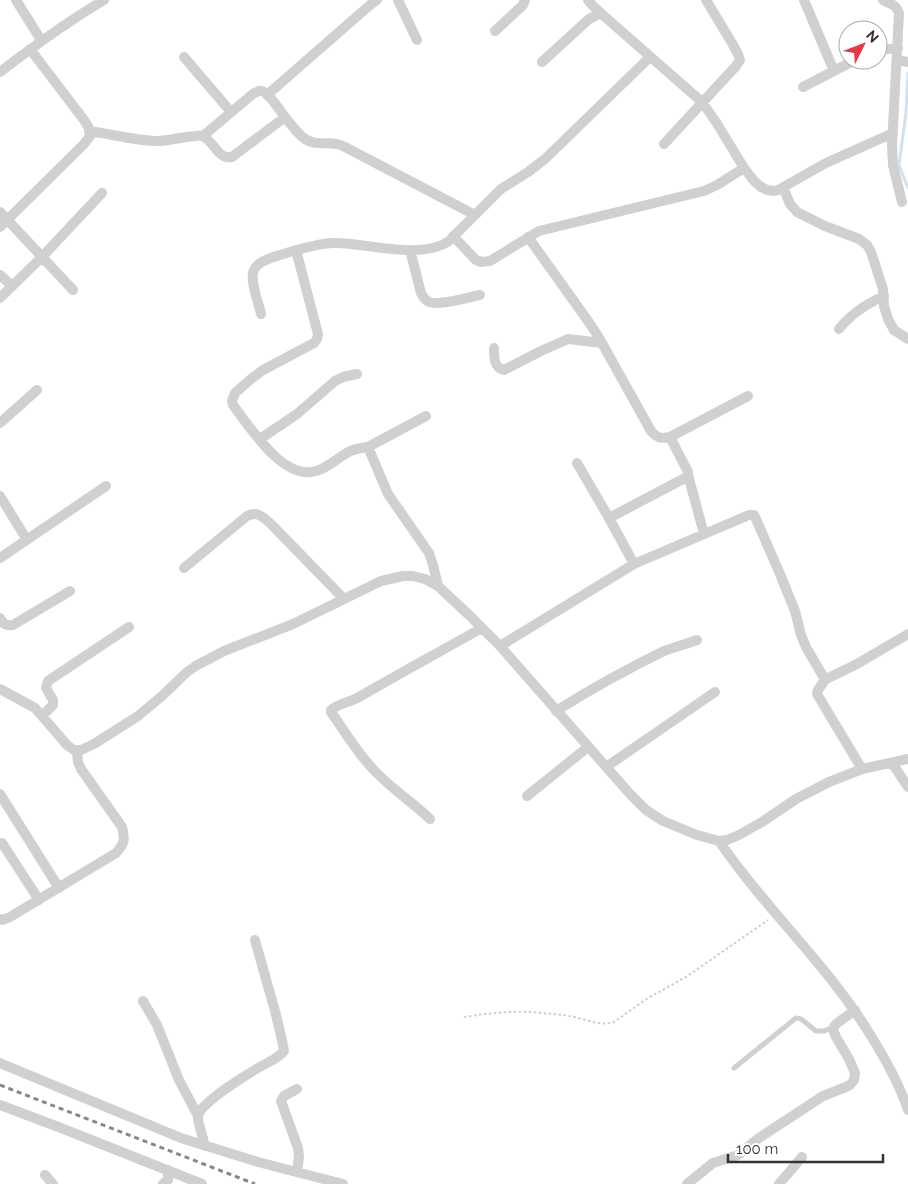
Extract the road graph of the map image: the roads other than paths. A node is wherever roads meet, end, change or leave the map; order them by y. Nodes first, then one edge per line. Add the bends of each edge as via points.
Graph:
1 (16, 0) edge
2 (104, 0) edge
3 (377, 0) edge
4 (398, 0) edge
5 (525, 0) edge
6 (588, 0) edge
7 (706, 0) edge
8 (804, 0) edge
9 (883, 0) edge
10 (604, 16) junction
11 (495, 31) dead end
12 (41, 40) junction
13 (417, 40) dead end
14 (898, 48) junction
15 (30, 49) junction
16 (888, 49) edge
17 (184, 57) dead end
18 (650, 57) junction
19 (903, 61) edge
20 (542, 62) dead end
21 (838, 69) edge
22 (834, 71) junction
23 (0, 72) edge
24 (803, 87) dead end
25 (268, 95) junction
26 (702, 102) junction
27 (231, 112) junction
28 (285, 117) junction
29 (89, 131) junction
30 (893, 133) junction
31 (203, 136) junction
32 (664, 144) dead end
33 (744, 168) junction
34 (783, 187) junction
35 (102, 193) dead end
36 (902, 202) dead end
37 (475, 215) junction
38 (2, 220) edge
39 (453, 236) junction
40 (528, 237) junction
41 (296, 250) junction
42 (410, 250) junction
43 (42, 257) junction
44 (0, 274) edge
45 (12, 286) junction
46 (74, 290) dead end
47 (480, 295) dead end
48 (884, 296) junction
49 (0, 298) edge
50 (261, 314) dead end
51 (839, 329) dead end
52 (908, 339) edge
53 (602, 343) junction
54 (494, 348) dead end
55 (357, 374) dead end
56 (37, 390) dead end
57 (748, 396) dead end
58 (426, 416) dead end
59 (0, 423) edge
60 (670, 437) junction
61 (260, 439) junction
62 (368, 447) junction
63 (577, 463) dead end
64 (688, 475) junction
65 (106, 486) dead end
66 (0, 496) edge
67 (609, 518) junction
68 (704, 534) junction
69 (27, 540) junction
70 (0, 558) edge
71 (634, 564) junction
72 (184, 568) dead end
73 (438, 586) junction
74 (70, 591) dead end
75 (344, 599) junction
76 (0, 618) edge
77 (129, 627) dead end
78 (482, 628) junction
79 (908, 634) edge
80 (697, 640) dead end
81 (500, 646) junction
82 (824, 680) junction
83 (0, 689) edge
84 (715, 692) dead end
85 (556, 711) junction
86 (42, 716) junction
87 (588, 747) junction
88 (76, 751) junction
89 (908, 759) edge
90 (892, 763) junction
91 (606, 766) junction
92 (862, 770) junction
93 (908, 787) edge
94 (0, 794) edge
95 (527, 796) dead end
96 (430, 818) dead end
97 (719, 841) junction
98 (2, 843) dead end
99 (58, 888) junction
100 (39, 900) junction
101 (0, 919) edge
102 (255, 940) dead end
103 (142, 1001) dead end
104 (855, 1010) junction
105 (834, 1027) junction
106 (0, 1063) edge
107 (734, 1068) dead end
108 (297, 1089) dead end
109 (0, 1105) edge
110 (908, 1110) edge
111 (198, 1116) junction
112 (205, 1146) junction
113 (802, 1157) dead end
114 (168, 1170) junction
115 (297, 1172) junction
116 (45, 1175) dead end
117 (198, 1183) edge
118 (53, 1184) edge
119 (163, 1184) edge
120 (343, 1184) edge
121 (687, 1184) edge
122 (778, 1184) edge

1 - 12 street
2 - 12 street
3 - 25 street
4 - 13 street
5 - 11 street
6 - 10 street
7 - 26 street via 740,60
8 - 22 street
9 - 14 street via 897,7 899,13
10 - 18 street
10 - 20 street via 599,14 589,18
12 - 15 street
14 - 16 street
14 - 19 street
15 - 23 street
15 - 29 street
17 - 27 street
18 - 26 street
18 - 37 street via 545,160 501,189
19 - 30 street
21 - 22 street
22 - 24 street
25 - 27 street via 260,91 254,93
25 - 28 street
26 - 32 street
26 - 33 street
27 - 31 street
28 - 31 street via 232,157 222,155
28 - 37 street via 307,140 316,144 337,143
29 - 31 street via 155,141
29 - 38 street via 90,136 84,144
30 - 34 street
30 - 36 street via 894,165
33 - 34 street via 761,187 774,191
33 - 40 street via 704,191 539,231
34 - 48 street via 797,212 864,242 871,252
35 - 43 street
37 - 39 street
38 - 43 street
39 - 40 street via 476,260 482,262 490,261
39 - 42 street via 436,248
40 - 53 street
41 - 42 street via 332,243
41 - 50 street via 267,260 254,270 252,277
41 - 61 street via 318,334 314,343 263,370 232,397 233,405
42 - 47 street via 421,293 430,303
43 - 45 street
43 - 46 street
44 - 45 street
45 - 49 street
48 - 51 street via 855,312
48 - 52 street via 890,325
53 - 54 street via 568,339 504,370 496,363
53 - 60 street via 651,431 661,439
55 - 61 street via 335,381 297,414
56 - 59 street
57 - 60 street
58 - 62 street
60 - 64 street
61 - 62 street via 279,459 305,472 324,468 351,450
62 - 73 street via 388,494 428,553
63 - 67 street
64 - 67 street
64 - 68 street
65 - 69 street
66 - 69 street
67 - 71 street
68 - 71 street
68 - 82 street via 750,515 755,516 795,611 801,636
69 - 70 street
71 - 81 street
72 - 75 street via 247,516 261,515
73 - 75 street via 425,579 403,576 381,580
73 - 78 street
74 - 76 street via 12,625 3,624
75 - 88 street via 196,665 138,716 94,744
77 - 86 street via 48,681 46,688 53,704
78 - 81 street
78 - 96 street via 331,710 372,768
79 - 82 street
80 - 85 street via 665,651 590,689
81 - 85 street
82 - 92 street via 817,694
83 - 86 street via 28,704
84 - 91 street
85 - 87 street
86 - 88 street
87 - 91 street
87 - 95 street
88 - 99 street via 81,768 122,828 125,838 116,852
89 - 90 street
90 - 92 street
90 - 93 street
91 - 97 street via 654,816
92 - 97 street via 829,782 738,835
94 - 99 street
97 - 104 street
98 - 100 street
99 - 100 street
100 - 101 street via 10,917
102 - 111 street via 284,1051 219,1094
103 - 111 street via 157,1025 179,1080
104 - 105 street
104 - 110 street via 892,1070
105 - 107 lane via 816,1031 796,1018
105 - 121 street via 855,1072 850,1085 823,1096 738,1155 713,1163
106 - 112 street
108 - 115 street via 281,1101 298,1148
109 - 114 street
111 - 112 street
112 - 115 street
113 - 122 street
114 - 117 street
114 - 119 street via 168,1180
115 - 120 street
116 - 118 street

